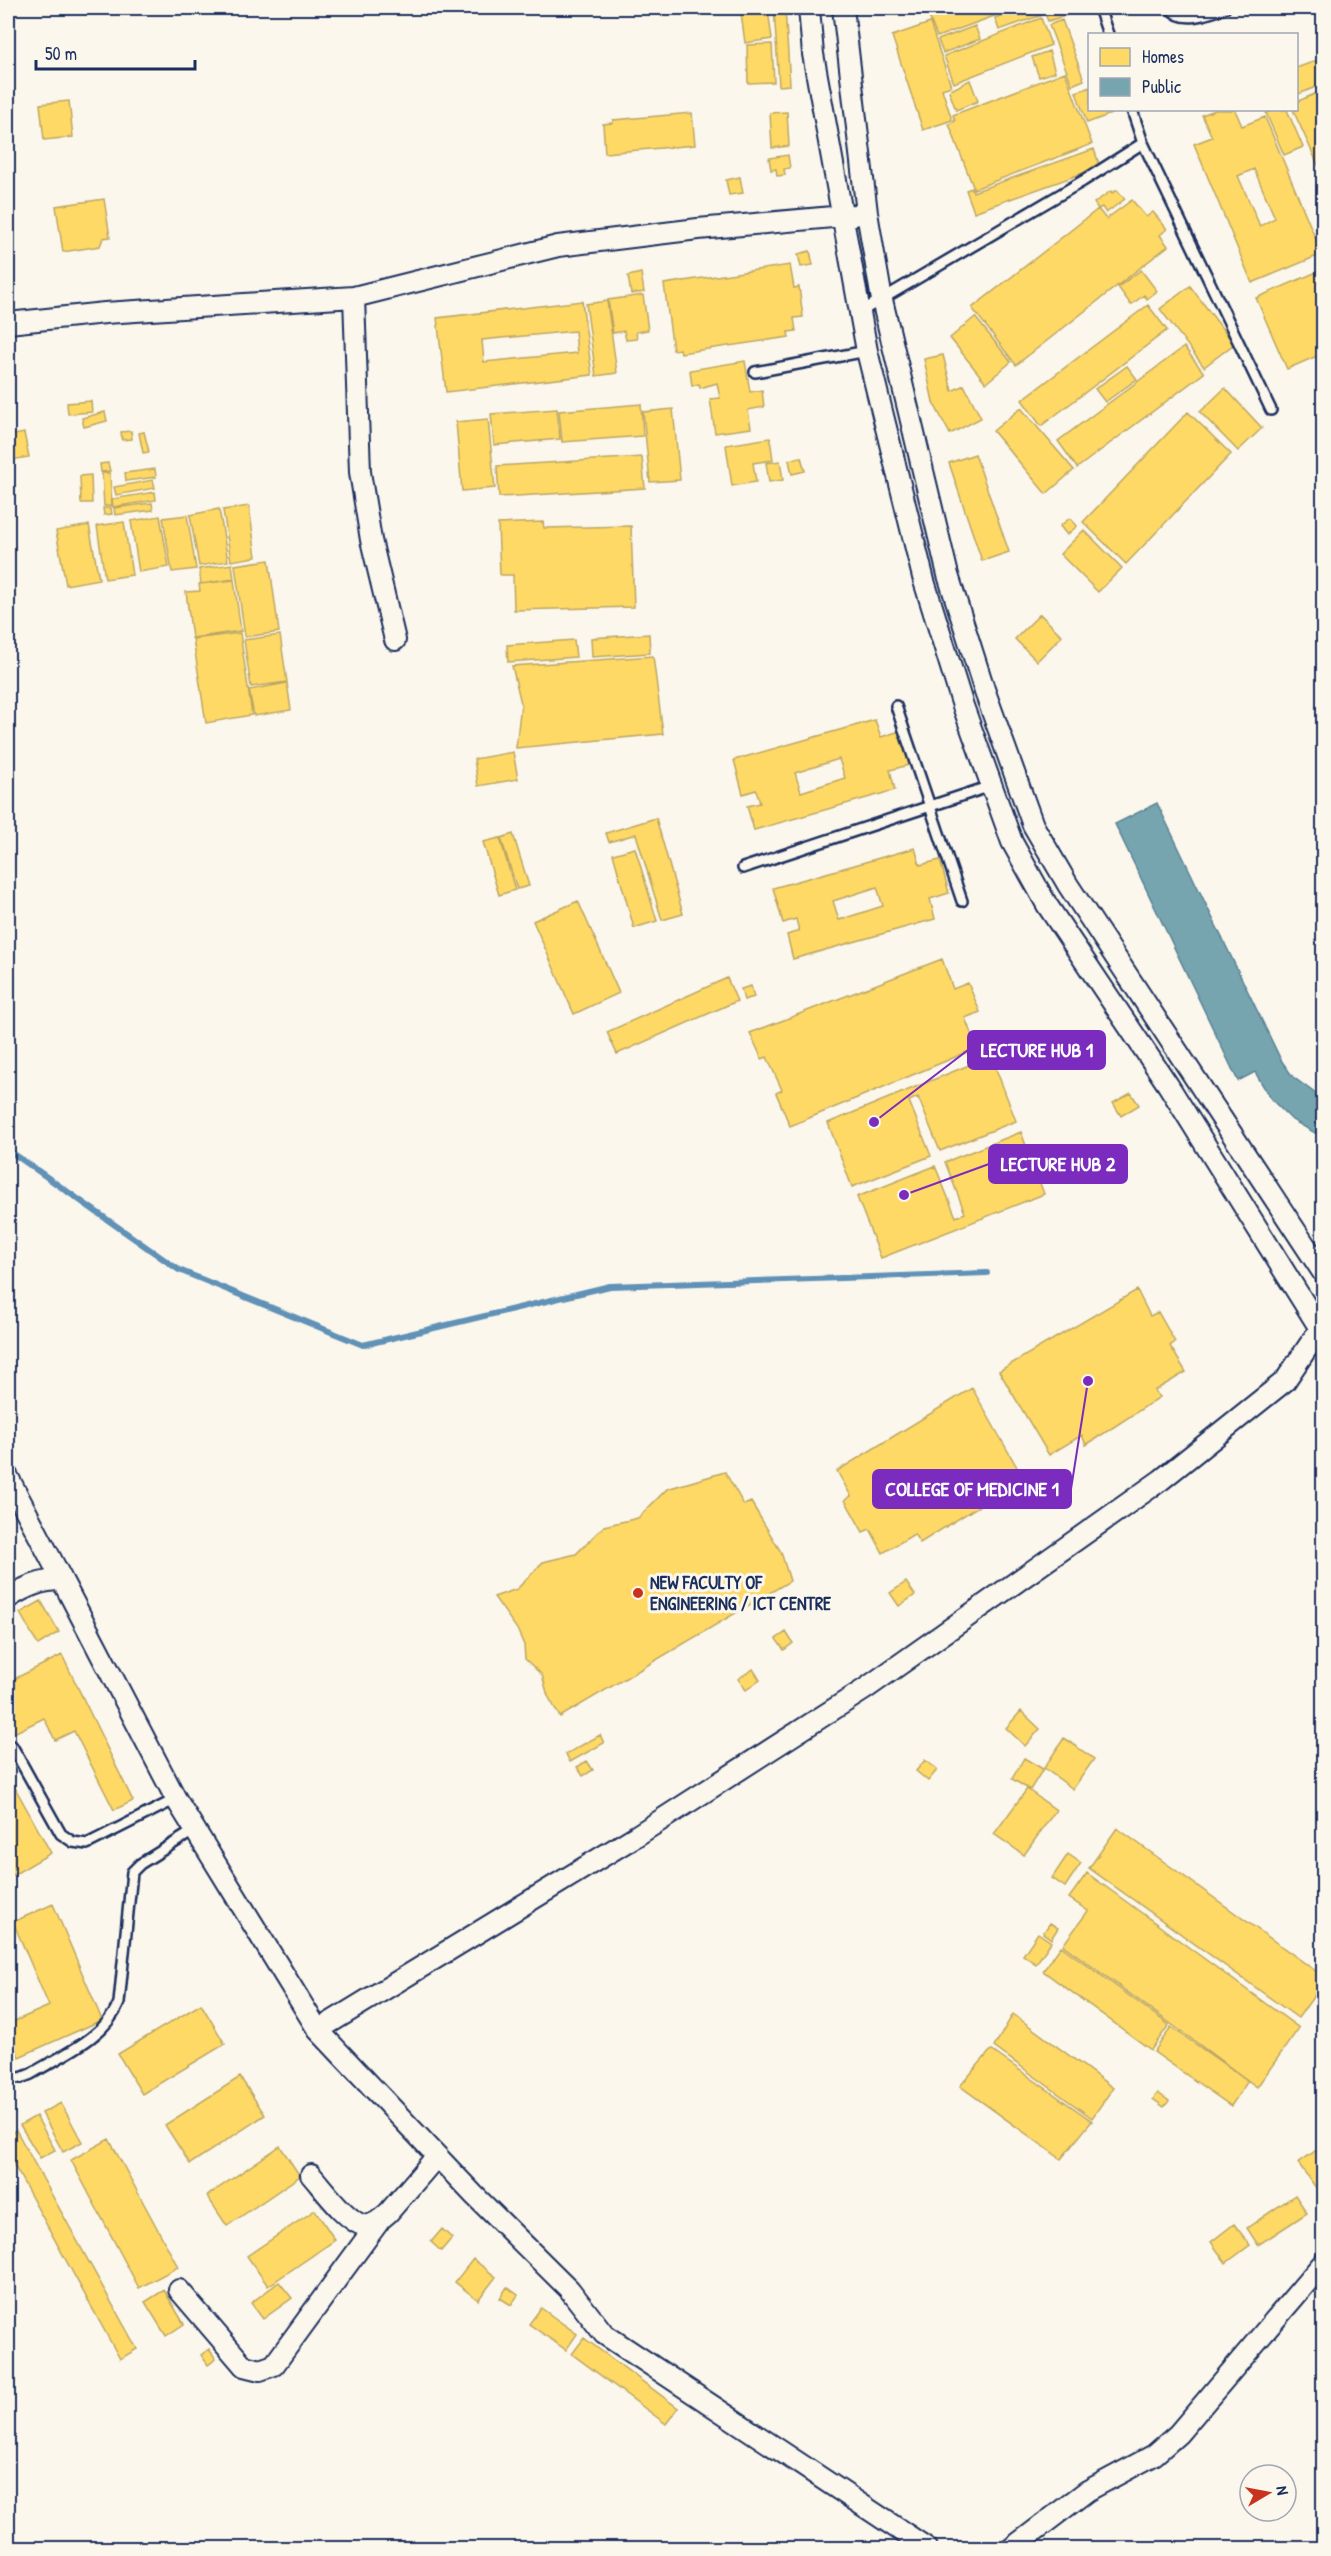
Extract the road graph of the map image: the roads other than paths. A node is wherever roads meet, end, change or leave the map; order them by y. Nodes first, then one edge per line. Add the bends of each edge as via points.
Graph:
1 (809, 8) edge
2 (843, 8) edge
3 (1099, 8) edge
4 (1170, 8) edge
5 (1226, 8) edge
6 (1108, 33) edge
7 (1132, 111) edge
8 (1143, 143) junction
9 (867, 213) junction
10 (843, 217) junction
11 (354, 297) junction
12 (882, 300) junction
13 (860, 312) junction
14 (8, 323) edge
15 (867, 351) junction
16 (755, 372) dead end
17 (1271, 410) dead end
18 (395, 639) dead end
19 (896, 706) dead end
20 (999, 728) junction
21 (974, 737) junction
22 (991, 786) junction
23 (929, 806) junction
24 (744, 868) dead end
25 (962, 901) dead end
26 (1323, 1274) edge
27 (1322, 1329) edge
28 (8, 1477) edge
29 (62, 1580) junction
30 (8, 1598) edge
31 (12, 1746) dead end
32 (176, 1799) junction
33 (195, 1830) junction
34 (318, 2030) junction
35 (8, 2077) edge
36 (437, 2156) junction
37 (311, 2175) dead end
38 (380, 2220) junction
39 (1323, 2262) edge
40 (179, 2290) dead end
41 (927, 2548) edge
42 (1012, 2548) edge

1 - 10 street via 813,54
2 - 9 street
3 - 6 lane
4 - 5 lane via 1186,17
7 - 8 lane
8 - 12 lane
8 - 17 lane
9 - 10 street
9 - 12 street
10 - 11 street via 558,246
10 - 13 street
11 - 14 street
11 - 18 street via 360,472 371,540
12 - 13 lane
12 - 20 street via 948,575
13 - 15 street
15 - 16 lane
15 - 21 street via 924,581
19 - 23 lane
20 - 21 street
20 - 26 street via 1033,825 1068,885
21 - 22 street
22 - 23 lane
22 - 27 street via 1012,842 1047,905 1168,1085
23 - 24 lane
23 - 25 lane
27 - 34 street via 1285,1382 1161,1480 865,1689 636,1836
28 - 29 street
29 - 30 street via 24,1588
29 - 32 street
31 - 32 lane via 61,1834 73,1842 87,1844
32 - 33 street
33 - 34 street
33 - 35 lane via 132,1872 119,2003 104,2029 32,2074
34 - 36 street
36 - 38 street
36 - 41 street via 569,2289 604,2334
37 - 38 street via 357,2223 369,2225
38 - 40 street via 274,2365 260,2370 244,2366
39 - 42 street via 1170,2441 1154,2455 1087,2491

